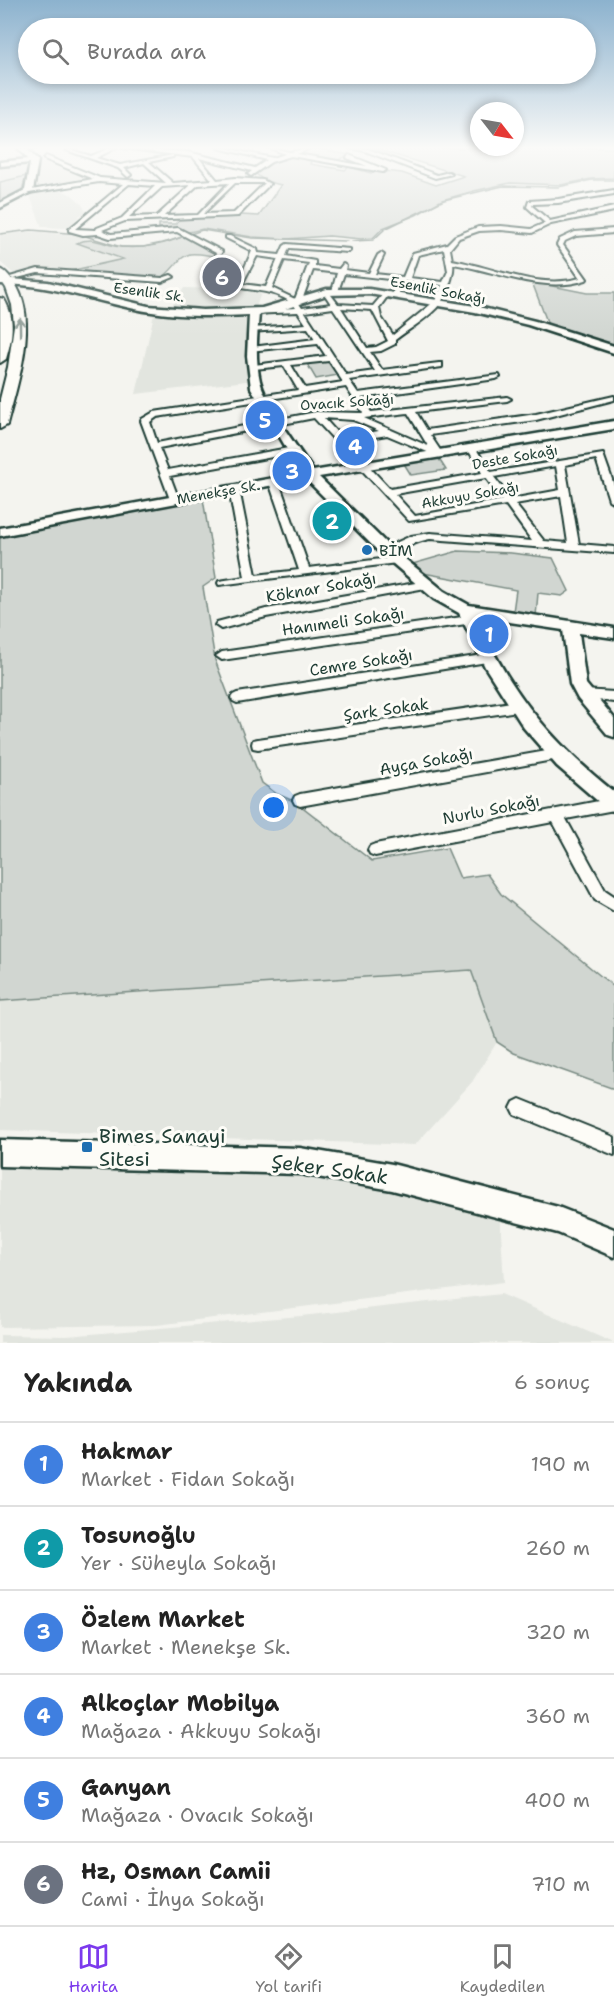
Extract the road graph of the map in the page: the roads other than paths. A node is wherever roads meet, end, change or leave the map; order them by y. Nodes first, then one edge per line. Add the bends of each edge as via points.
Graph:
1 (94, 211) edge
2 (133, 211) edge
3 (166, 211) edge
4 (203, 211) edge
5 (240, 211) edge
6 (533, 211) edge
7 (582, 211) edge
8 (606, 211) edge
9 (200, 214) junction
10 (591, 214) junction
11 (160, 216) junction
12 (124, 219) junction
13 (562, 221) junction
14 (584, 223) dead end
15 (546, 224) junction
16 (595, 224) dead end
17 (614, 226) edge
18 (614, 231) edge
19 (99, 232) junction
20 (228, 237) dead end
21 (449, 246) junction
22 (348, 250) dead end
23 (255, 254) junction
24 (381, 255) dead end
25 (284, 257) junction
26 (214, 262) dead end
27 (450, 262) junction
28 (311, 268) junction
29 (342, 268) junction
30 (371, 275) junction
31 (171, 277) dead end
32 (4, 278) edge
33 (406, 279) junction
34 (447, 284) junction
35 (268, 289) junction
36 (330, 291) junction
37 (391, 294) junction
38 (0, 301) edge
39 (438, 302) junction
40 (298, 304) junction
41 (335, 306) junction
42 (375, 308) junction
43 (254, 312) junction
44 (310, 326) junction
45 (253, 330) junction
46 (391, 340) junction
47 (320, 341) junction
48 (252, 349) junction
49 (365, 350) junction
50 (614, 350) edge
51 (331, 358) junction
52 (0, 359) edge
53 (286, 363) junction
54 (439, 365) dead end
55 (254, 367) junction
56 (380, 373) junction
57 (496, 377) dead end
58 (346, 381) junction
59 (303, 391) junction
60 (355, 396) junction
61 (261, 398) junction
62 (614, 398) edge
63 (507, 399) dead end
64 (410, 410) junction
65 (316, 415) junction
66 (368, 415) junction
67 (354, 417) junction
68 (276, 423) junction
69 (0, 425) edge
70 (614, 425) edge
71 (388, 432) junction
72 (424, 432) junction
73 (339, 440) junction
74 (154, 446) junction
75 (471, 448) junction
76 (294, 450) junction
77 (437, 453) junction
78 (560, 463) junction
79 (362, 466) junction
80 (164, 474) junction
81 (309, 475) junction
82 (489, 476) junction
83 (274, 482) junction
84 (234, 489) junction
85 (388, 492) junction
86 (566, 492) junction
87 (174, 500) junction
88 (614, 500) edge
89 (509, 501) junction
90 (0, 532) edge
91 (541, 545) junction
92 (574, 548) junction
93 (614, 550) edge
94 (391, 555) junction
95 (305, 572) junction
96 (251, 579) junction
97 (223, 583) dead end
98 (427, 585) junction
99 (467, 615) junction
100 (221, 625) dead end
101 (570, 626) junction
102 (614, 633) edge
103 (222, 656) dead end
104 (489, 658) junction
105 (584, 695) junction
106 (614, 697) edge
107 (237, 698) dead end
108 (518, 706) junction
109 (614, 730) edge
110 (258, 744) dead end
111 (558, 754) junction
112 (300, 800) dead end
113 (614, 803) edge
114 (557, 815) junction
115 (375, 850) dead end
116 (614, 904) edge
117 (519, 1108) dead end
118 (614, 1146) edge
119 (0, 1153) edge
120 (614, 1243) edge

1 - 19 street via 71,230
2 - 12 street
3 - 11 street
4 - 9 street
5 - 9 street via 236,215
6 - 15 street
7 - 10 street
8 - 10 street
9 - 11 street
10 - 13 street
11 - 12 street
12 - 19 street
13 - 14 street
13 - 15 street
15 - 21 street via 532,231 478,229 457,237
16 - 17 street
18 - 27 street via 576,234 562,240 560,245 584,279 576,283 531,281
19 - 26 street via 110,236 170,230 187,234 220,252
20 - 23 street via 255,250
21 - 27 street
21 - 33 street via 415,254
22 - 25 street via 287,246
23 - 25 street
23 - 35 street via 238,286
24 - 30 street
25 - 28 street via 309,260 313,262
25 - 35 street
27 - 34 street
28 - 29 street
28 - 40 street
29 - 30 street
29 - 36 street
30 - 33 street
31 - 32 street via 162,280 38,271
32 - 43 street, Esenlik Sk. via 159,310
69 -> 32 main road via 21,332 19,313
33 - 34 street
33 - 37 street
34 - 39 street
35 - 40 street
36 - 37 street, Esenlik Sokağı
36 - 40 street, Esenlik Sokağı
36 - 41 street
37 - 39 street, Esenlik Sokağı
37 - 42 street
38 - 52 main road via 7,326
39 - 46 street
39 - 50 street, Esenlik Sokağı via 561,332
40 - 41 street
40 - 43 street, Esenlik Sokağı
40 - 44 street
41 - 42 street
41 - 49 street
42 - 46 street
43 - 45 street
44 - 45 street
44 - 47 street
45 - 48 street
46 - 49 street via 378,349
47 - 48 street
47 - 51 street
48 - 55 street
49 - 56 street
51 - 53 street
51 - 58 street
53 - 55 street
53 - 59 street
54 - 56 street
55 - 61 street via 255,387
56 - 58 street
57 - 60 street
58 - 59 street
58 - 60 street
59 - 61 street
60 - 66 street
61 - 68 street
61 - 74 street via 154,415 145,422
62 - 72 street via 536,417
63 - 64 street, Ovacık Sokağı
64 - 66 street, Ovacık Sokağı
64 - 72 street
65 - 67 street, Ovacık Sokağı
65 - 68 street, Ovacık Sokağı
65 - 73 street, Akkuyu Sokağı
66 - 67 street, Ovacık Sokağı
67 - 71 street
68 - 74 street, Ovacık Sokağı
68 - 76 street
70 - 75 street, Menekşe Sk.
71 - 73 street
71 - 77 street
72 - 77 street
73 - 79 street, Akkuyu Sokağı
74 - 80 street
75 - 77 street, Menekşe Sk.
75 - 82 street
76 - 80 street
76 - 81 street
77 - 79 street, Menekşe Sk.
78 - 82 street, Deste Sokağı
78 - 86 street
78 - 88 street, Deste Sokağı via 600,456
79 - 81 street, Menekşe Sk.
79 - 85 street, Akkuyu Sokağı
80 - 87 street
81 - 83 street, Menekşe Sk.
81 - 94 street
82 - 85 street, Deste Sokağı
82 - 89 street
83 - 84 street, Menekşe Sk.
83 - 95 street
84 - 87 street, Menekşe Sk.
84 - 96 street
85 - 89 street, Akkuyu Sokağı via 413,519
86 - 89 street, Akkuyu Sokağı
86 - 92 street
87 - 90 street, Menekşe Sk.
89 - 91 street
91 - 92 street
91 - 94 street via 430,536 415,538
92 - 93 street
94 - 95 street
94 - 98 street
95 - 96 street
96 - 97 street
98 - 99 street
98 - 100 street, Köknar Sokağı
99 - 101 street
99 - 103 street, Hanımeli Sokağı
99 - 104 street
101 - 102 street
101 - 105 street via 578,684
104 - 107 street, Cemre Sokağı
104 - 108 street
105 - 106 street
105 - 109 street
108 - 110 street, Şark Sokak
108 - 111 street
111 - 112 street, Ayça Sokağı
111 - 113 street
113 - 114 street, Nurlu Sokağı
114 - 115 street, Nurlu Sokağı
114 - 116 street via 600,895
117 - 118 street
119 - 120 street, Şeker Sokak via 300,1161 392,1177 558,1220

